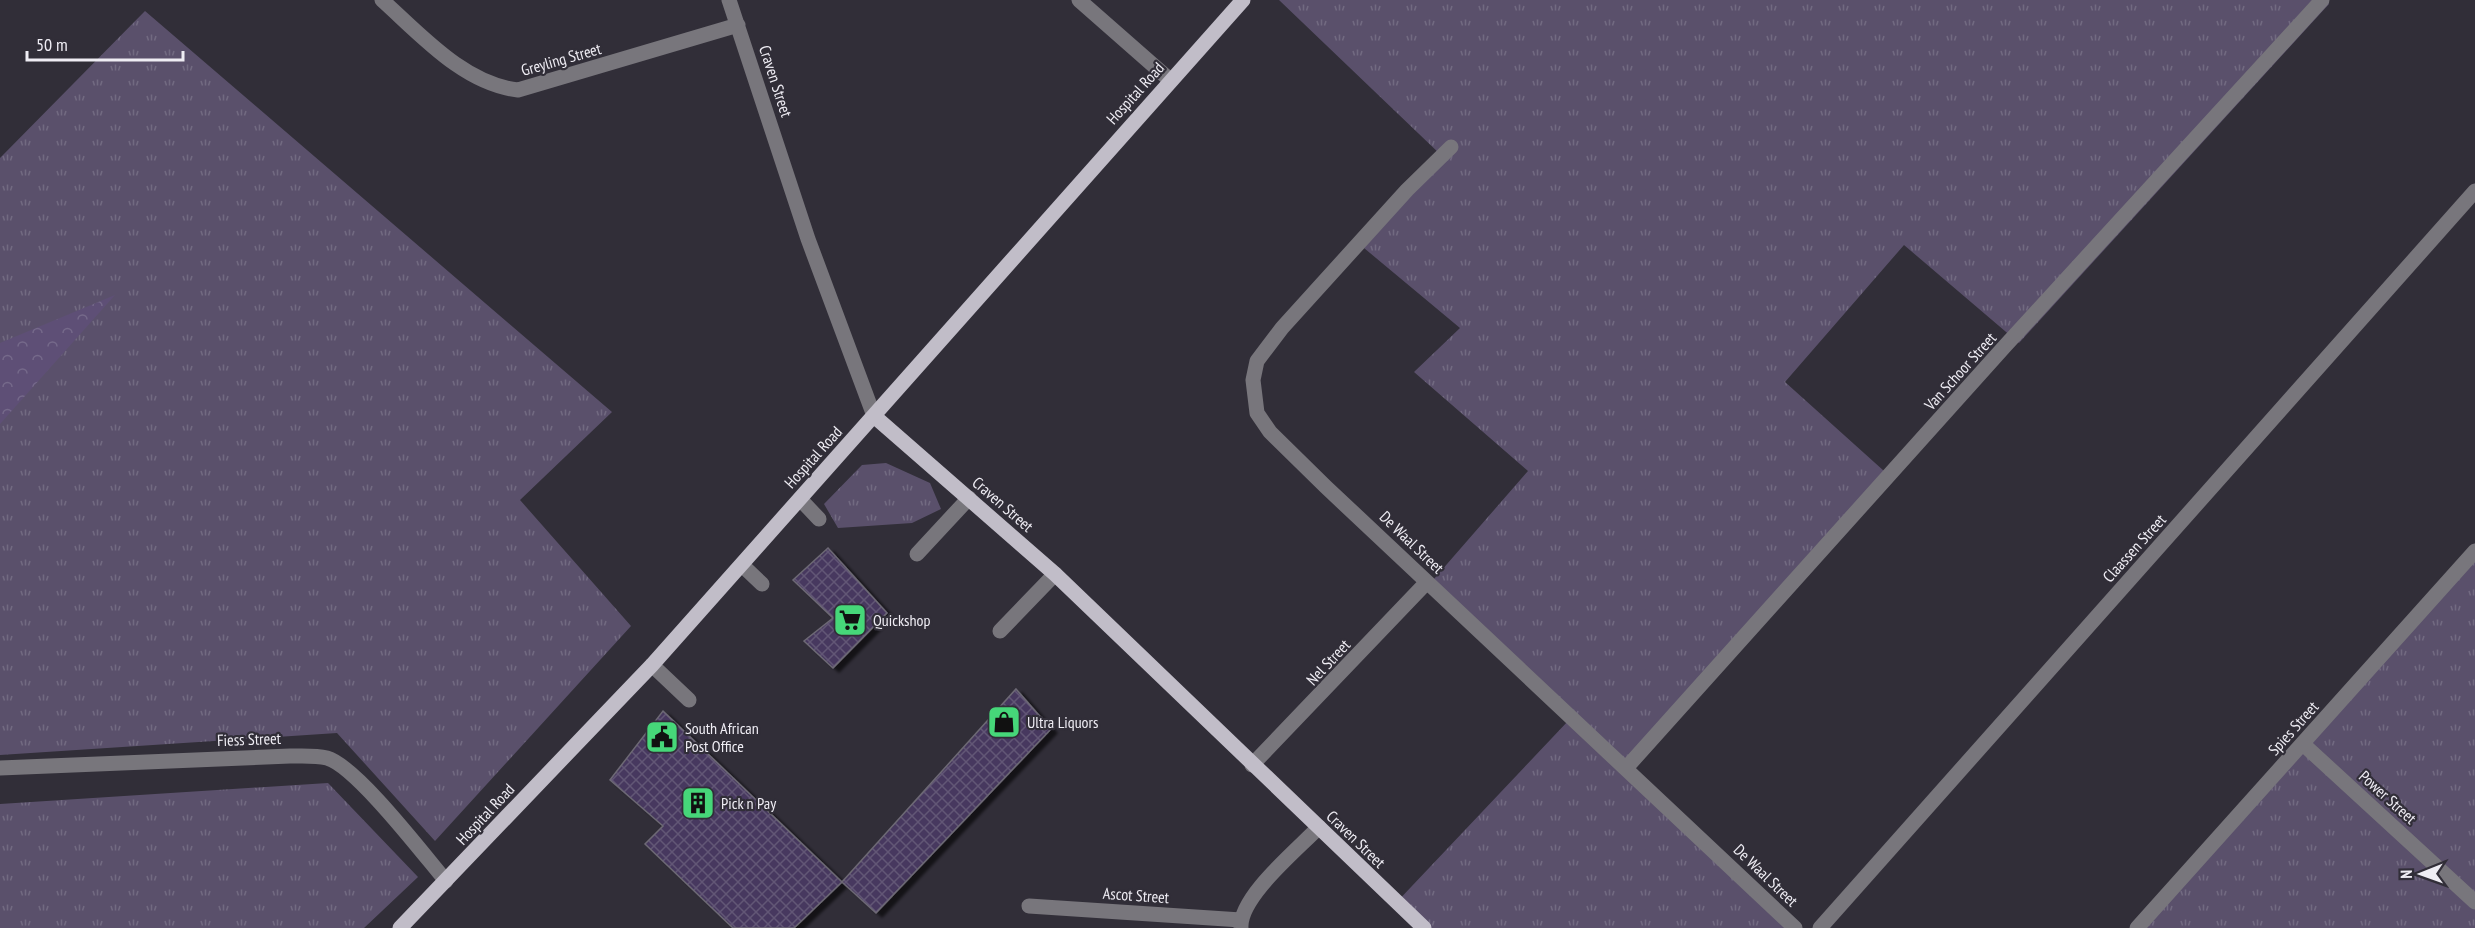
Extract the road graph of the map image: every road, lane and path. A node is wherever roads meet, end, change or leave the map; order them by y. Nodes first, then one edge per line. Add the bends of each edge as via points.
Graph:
1 (382, 0) edge
2 (729, 0) edge
3 (1079, 0) edge
4 (1243, 0) edge
5 (2322, 0) edge
6 (738, 25) junction
7 (1170, 80) junction
8 (1451, 147) dead end
9 (2475, 192) edge
10 (874, 416) junction
11 (969, 498) junction
12 (800, 499) junction
13 (819, 519) dead end
14 (2475, 551) edge
15 (917, 554) dead end
16 (742, 565) junction
17 (1055, 574) junction
18 (1427, 582) junction
19 (762, 584) dead end
20 (1000, 631) dead end
21 (652, 665) junction
22 (689, 700) dead end
23 (2303, 744) junction
24 (1252, 765) junction
25 (1627, 767) junction
26 (0, 768) edge
27 (1319, 828) junction
28 (446, 881) junction
29 (2475, 902) edge
30 (1029, 906) dead end
31 (1241, 924) edge
32 (400, 928) edge
33 (1424, 928) edge
34 (1795, 928) edge
35 (1820, 928) edge
36 (2137, 928) edge

1 - 6 street, Greyling Street via 469,73 488,85 518,90
2 - 6 street, Craven Street
3 - 7 street
4 - 7 main road, Hospital Road
5 - 25 street, Van Schoor Street
6 - 10 street, Craven Street via 808,239
7 - 10 main road, Hospital Road
8 - 18 street, De Waal Street via 1282,328 1257,361 1253,380 1257,413 1270,432
9 - 35 street, Claassen Street
10 - 11 main road, Craven Street
10 - 12 main road, Hospital Road
11 - 15 street
11 - 17 main road, Craven Street
12 - 13 street
12 - 16 main road, Hospital Road
14 - 23 street, Spies Street
16 - 19 street
16 - 21 main road, Hospital Road
17 - 20 street
17 - 24 main road, Craven Street
18 - 24 street, Nel Street
18 - 25 street, De Waal Street
21 - 22 street
21 - 28 main road, Hospital Road
23 - 29 street, Power Street
23 - 36 street, Spies Street
24 - 27 main road, Craven Street
25 - 34 street, De Waal Street
26 - 28 street, Fiess Street via 290,756 328,758 361,784
27 - 31 street via 1258,890 1243,911
27 - 33 main road, Craven Street
28 - 32 main road, Hospital Road
30 - 31 street, Ascot Street

